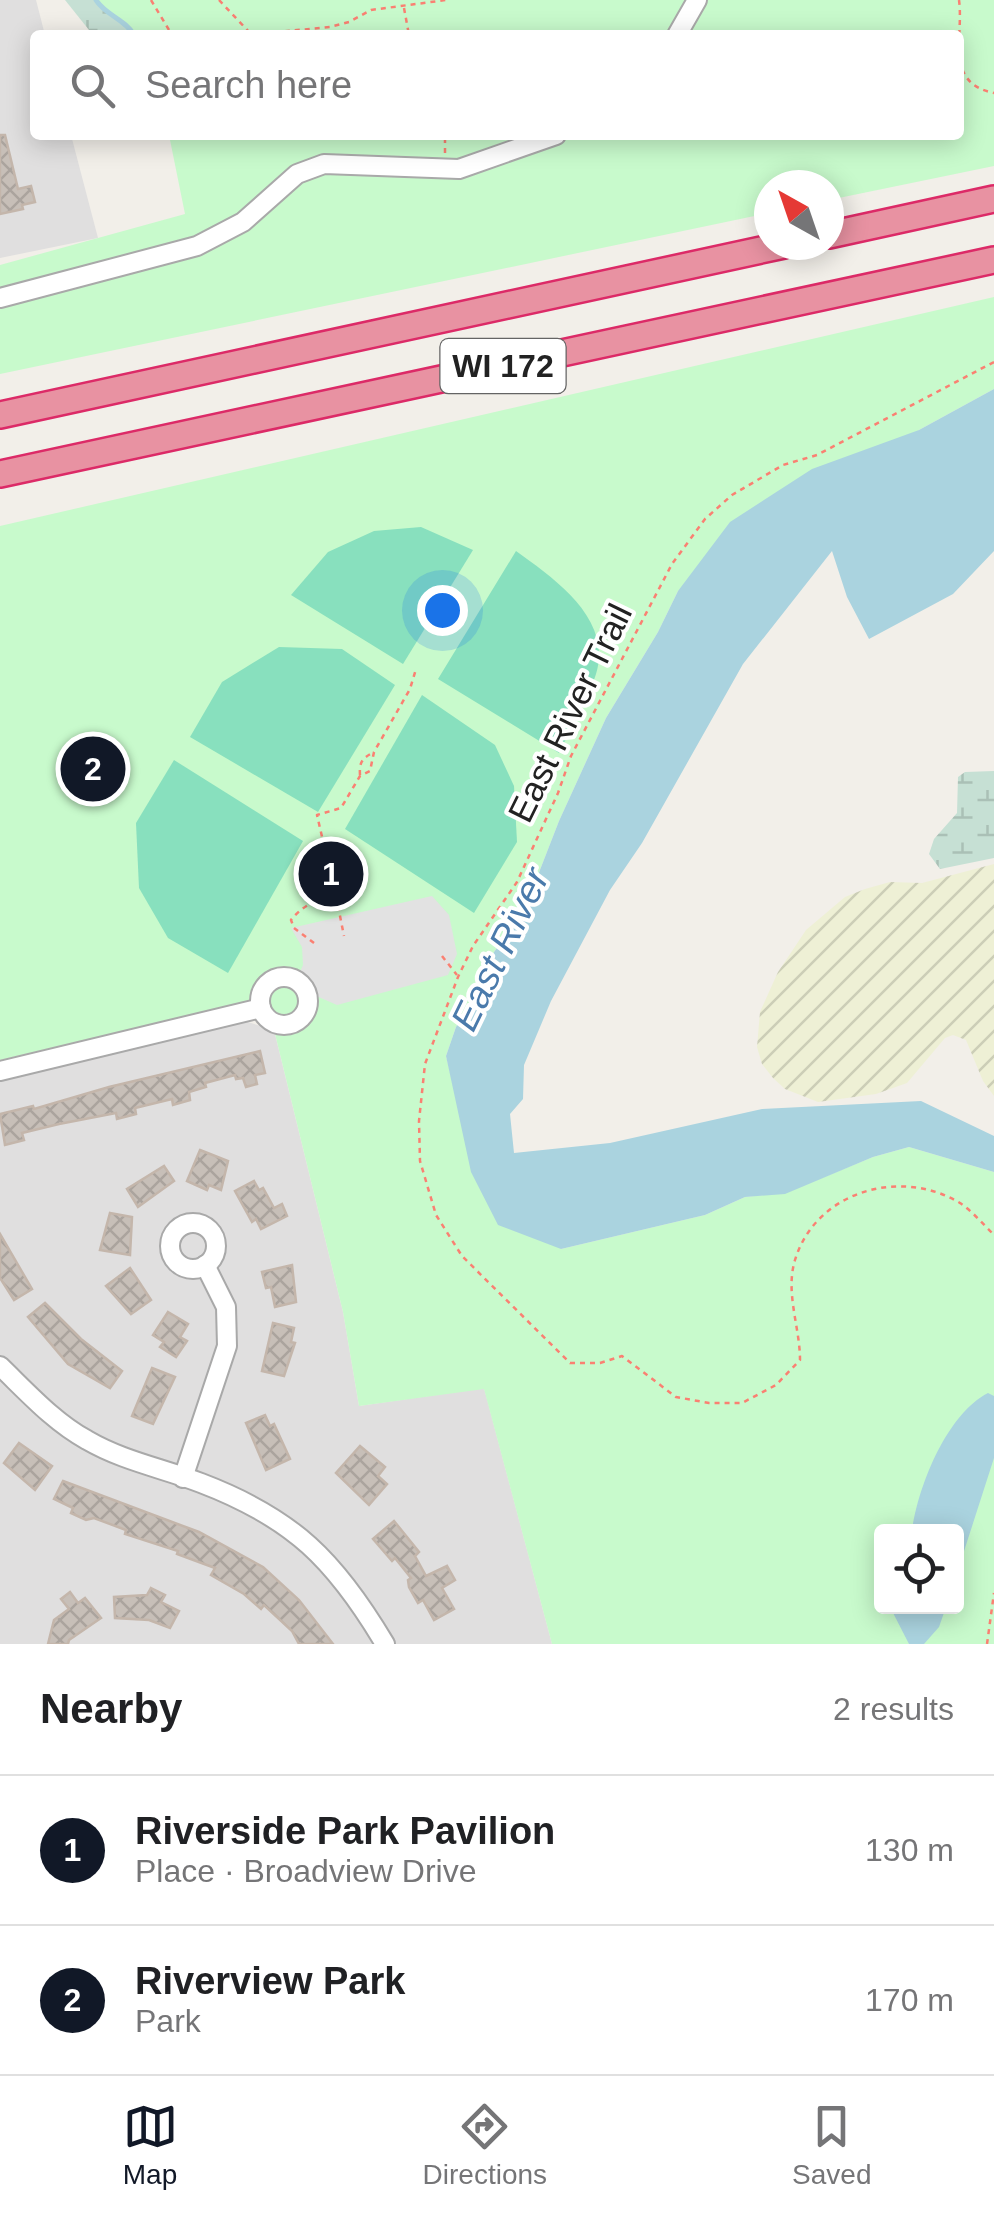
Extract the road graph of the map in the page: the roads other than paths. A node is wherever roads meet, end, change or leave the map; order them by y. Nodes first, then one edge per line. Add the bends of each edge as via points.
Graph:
1 (698, 0) edge
2 (680, 30) edge
3 (541, 140) edge
4 (994, 200) edge
5 (844, 232) edge
6 (754, 252) edge
7 (994, 260) edge
8 (0, 298) edge
9 (10, 413) edge
10 (6, 473) edge
11 (261, 1008) dead end
12 (0, 1070) edge
13 (206, 1265) dead end
14 (0, 1366) edge
15 (183, 1478) junction
16 (386, 1644) edge

1 - 2 street
3 - 8 street via 458,168 324,164 297,174 243,222 197,246
4 - 5 highway
6 - 9 highway, WI 172
7 - 10 highway, WI 172
11 - 12 street
13 - 15 street via 226,1307 228,1346
14 - 15 street via 83,1438
15 - 16 street via 262,1509 296,1532 361,1603

